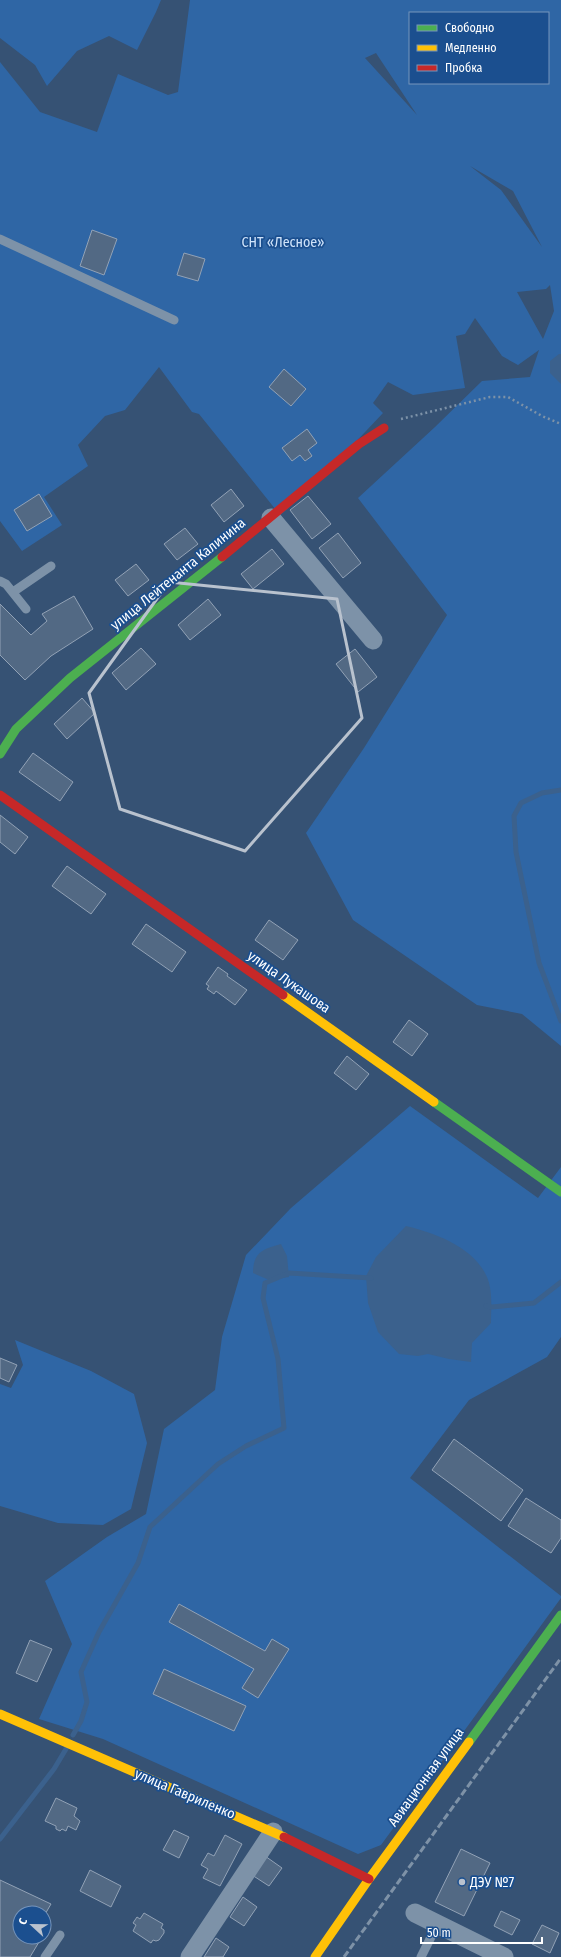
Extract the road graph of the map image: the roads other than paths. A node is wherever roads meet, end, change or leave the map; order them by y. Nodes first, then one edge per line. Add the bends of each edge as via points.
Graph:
1 (0, 239) edge
2 (174, 320) dead end
3 (384, 428) road end
4 (271, 518) junction
5 (51, 566) dead end
6 (0, 581) edge
7 (13, 592) junction
8 (26, 609) dead end
9 (373, 640) dead end
10 (0, 754) edge
11 (0, 795) edge
12 (561, 1192) edge
13 (561, 1615) edge
14 (0, 1714) edge
15 (273, 1832) junction
16 (369, 1879) junction
17 (416, 1913) dead end
18 (437, 1925) junction
19 (60, 1935) dead end
20 (45, 1957) edge
21 (190, 1957) edge
22 (315, 1957) edge
23 (421, 1957) edge
24 (504, 1957) edge

1 - 2 lane
3 - 4 street, улица Лейтенанта Калинина via 359,444
4 - 9 street
4 - 10 street, улица Лейтенанта Калинина via 70,678 16,729
5 - 7 lane
6 - 7 lane
7 - 8 lane
11 - 12 street, улица Лукашова
13 - 16 street, Авиационная улица
14 - 15 street, улица Гавриленко
15 - 16 street, улица Гавриленко
15 - 21 street
16 - 22 street, Авиационная улица
17 - 18 street
18 - 23 lane
18 - 24 street
19 - 20 lane

